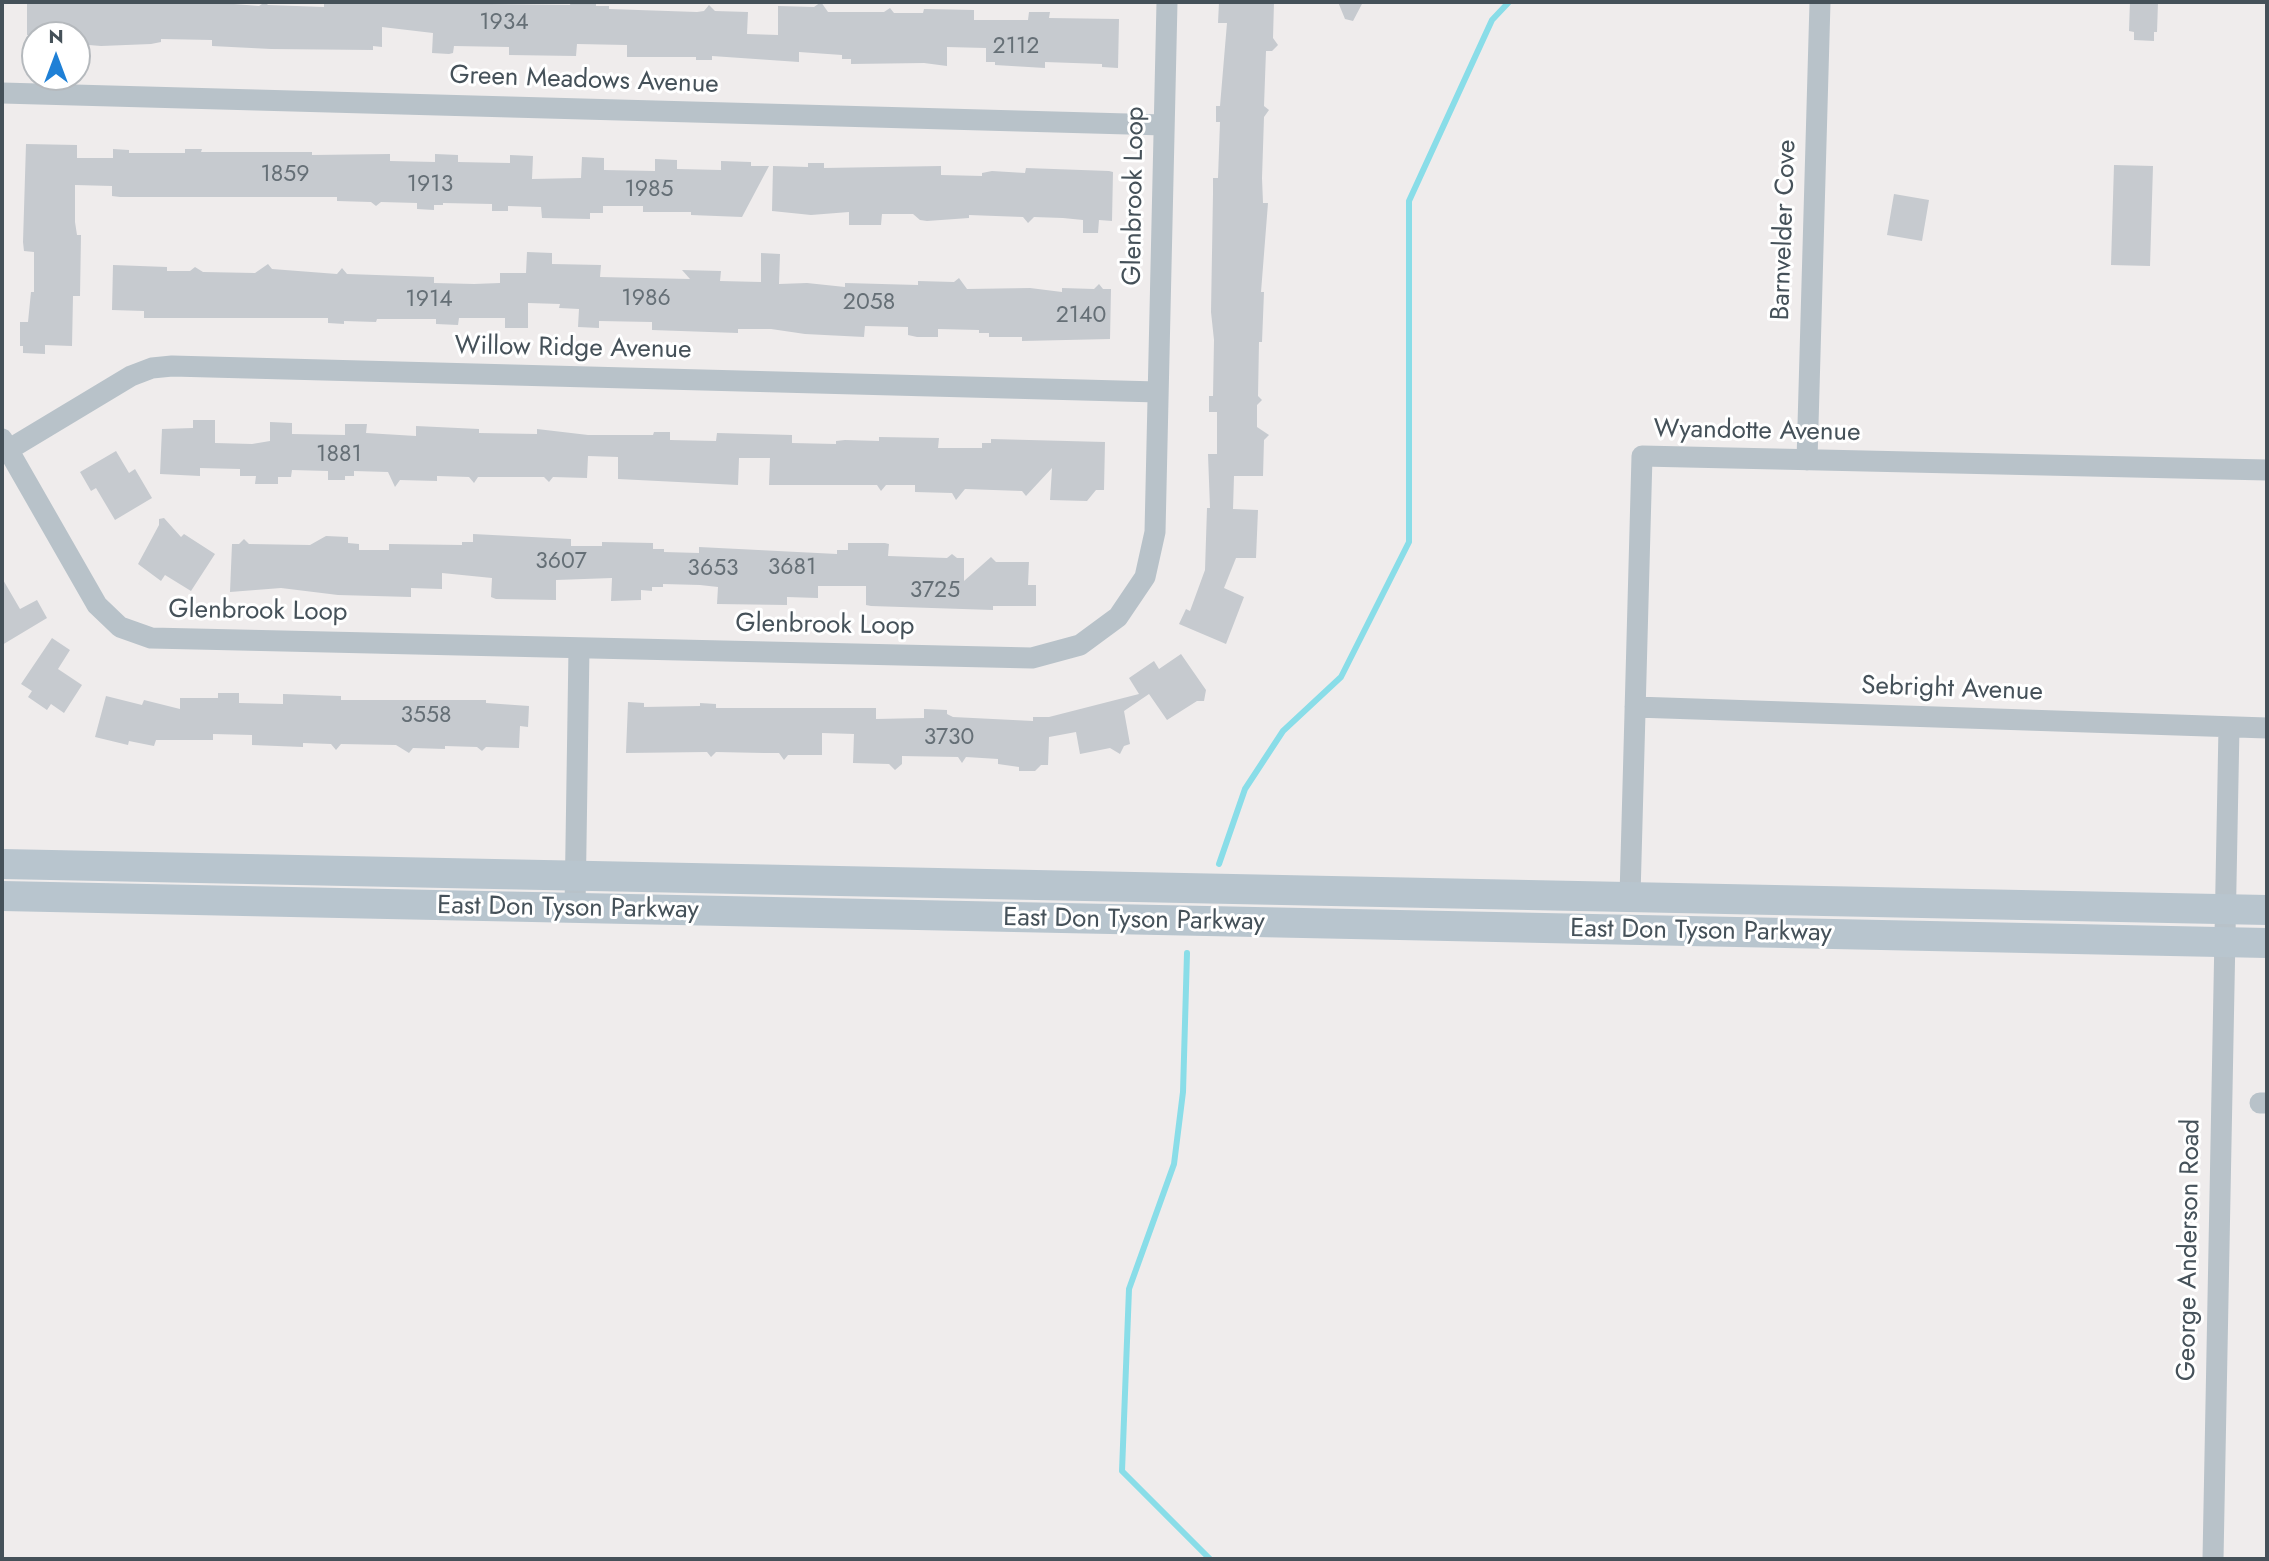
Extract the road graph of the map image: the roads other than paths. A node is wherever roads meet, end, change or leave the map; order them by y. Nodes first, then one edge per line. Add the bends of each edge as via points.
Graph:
1 (1167, 2) edge
2 (1820, 2) edge
3 (2, 93) edge
4 (1164, 125) junction
5 (1158, 392) junction
6 (5, 444) edge
7 (1807, 460) junction
8 (2267, 470) edge
9 (579, 648) junction
10 (1635, 708) junction
11 (2229, 727) junction
12 (2267, 728) edge
13 (2, 864) edge
14 (575, 875) junction
15 (2, 896) edge
16 (1630, 896) junction
17 (2224, 908) junction
18 (575, 909) junction
19 (2267, 910) edge
20 (2223, 942) junction
21 (2267, 943) edge
22 (2213, 1559) edge

1 - 4 street, Glenbrook Loop
2 - 7 street, Barnvelder Cove
3 - 4 street, Green Meadows Avenue
4 - 5 street, Glenbrook Loop
5 - 6 street, Willow Ridge Avenue via 172,366 131,376
5 - 9 street, Glenbrook Loop via 1155,532 1145,578 1118,617 1080,645 1032,658
6 - 9 street, Glenbrook Loop via 97,605 120,627 151,638
7 - 8 street, Wyandotte Avenue
7 - 10 street, Wyandotte Avenue via 1642,456
9 - 14 street
10 - 11 street, Sebright Avenue
10 - 16 street, Wyandotte Avenue
11 - 12 street, Sebright Avenue
11 - 17 street, George Anderson Road
13 - 14 main road, East Don Tyson Parkway
14 - 16 main road, East Don Tyson Parkway
14 - 18 street
15 - 18 main road, East Don Tyson Parkway
16 - 17 main road, East Don Tyson Parkway
17 - 19 main road, East Don Tyson Parkway
17 - 20 street, George Anderson Road
18 - 20 main road, East Don Tyson Parkway
20 - 21 main road, East Don Tyson Parkway
20 - 22 street, George Anderson Road

